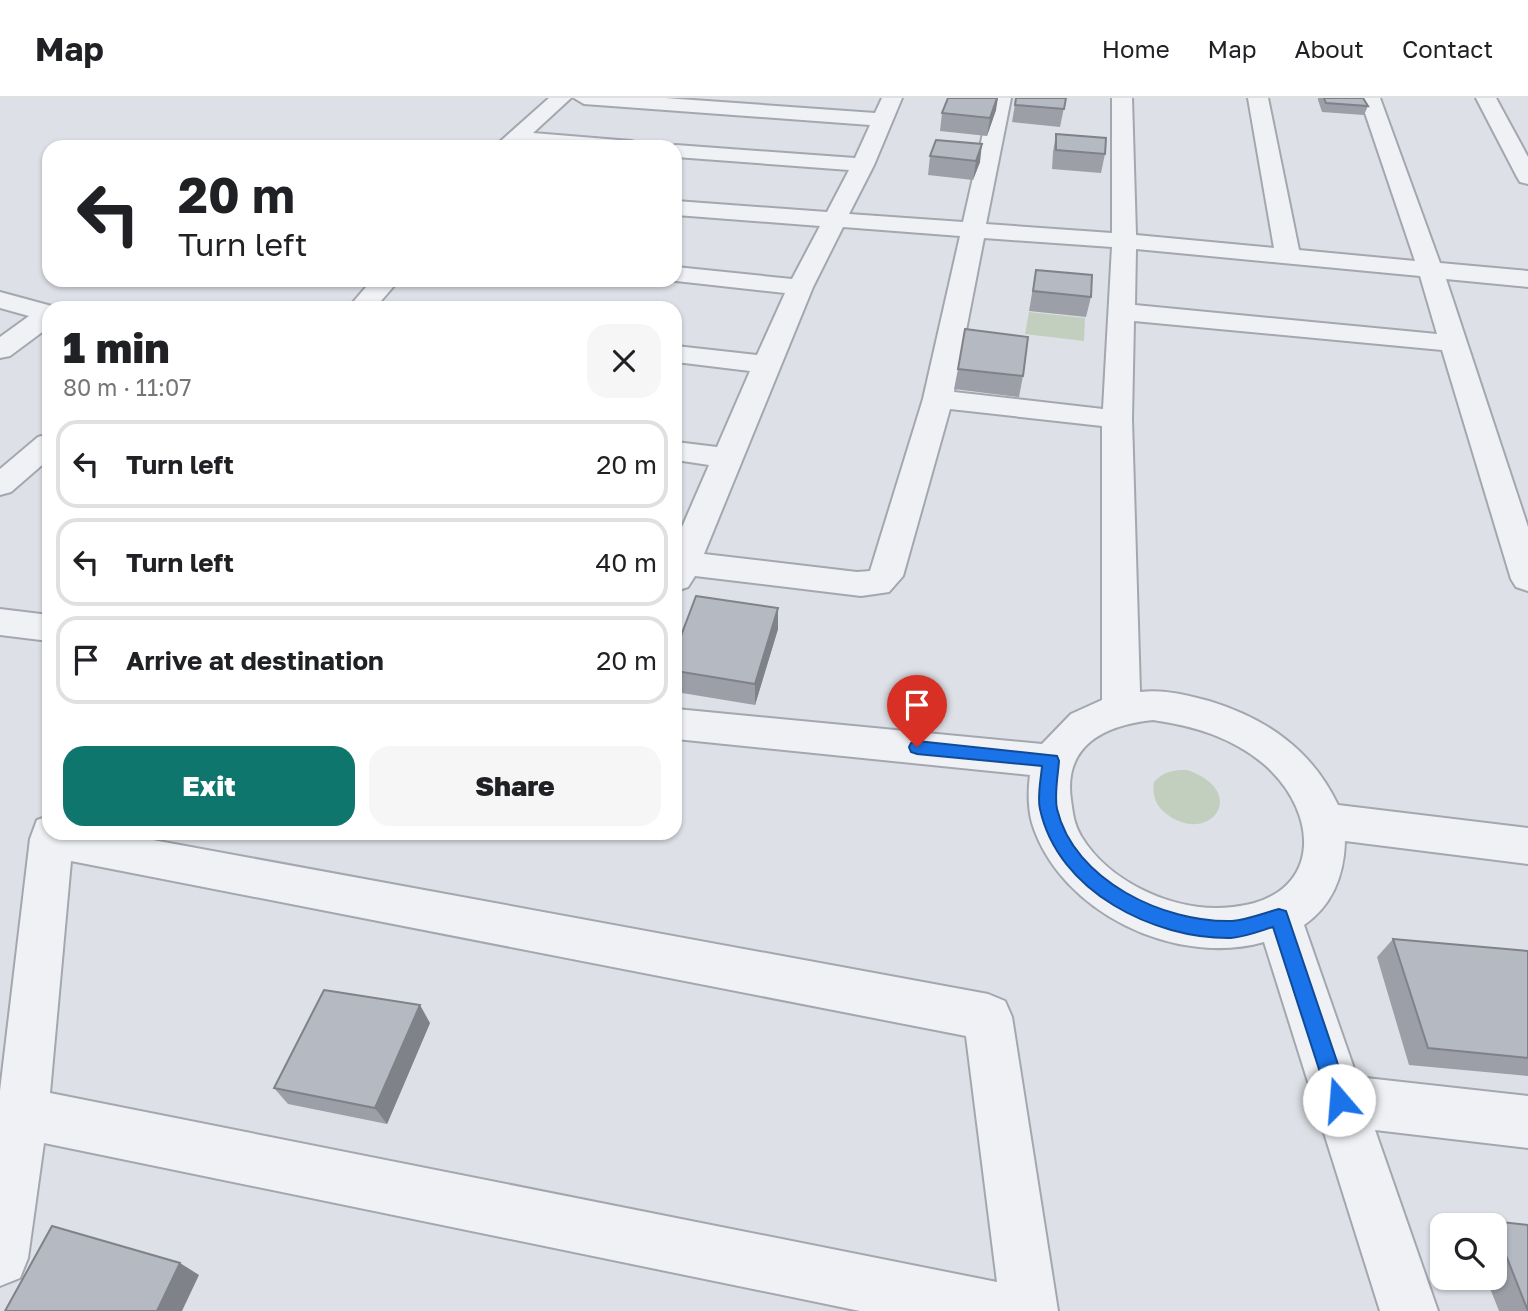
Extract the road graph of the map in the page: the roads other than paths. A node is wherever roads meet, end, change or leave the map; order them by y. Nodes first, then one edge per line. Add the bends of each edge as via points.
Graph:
1 (561, 98) edge
2 (584, 98) edge
3 (1001, 98) edge
4 (1122, 98) edge
5 (1258, 98) edge
6 (1370, 98) edge
7 (1486, 98) edge
8 (888, 109) edge
9 (511, 140) edge
10 (682, 150) edge
11 (863, 165) junction
12 (1528, 177) edge
13 (682, 208) edge
14 (833, 220) junction
15 (974, 231) junction
16 (1124, 241) junction
17 (1288, 256) junction
18 (1430, 269) junction
19 (682, 276) edge
20 (1528, 279) edge
21 (380, 287) edge
22 (800, 287) junction
23 (0, 300) edge
24 (367, 301) edge
25 (42, 311) edge
26 (1122, 312) junction
27 (42, 318) edge
28 (1451, 343) junction
29 (0, 350) edge
30 (682, 355) edge
31 (767, 364) junction
32 (938, 399) junction
33 (1117, 419) junction
34 (42, 449) edge
35 (682, 452) edge
36 (727, 458) junction
37 (0, 485) edge
38 (682, 559) edge
39 (682, 568) edge
40 (1528, 579) edge
41 (0, 622) edge
42 (42, 627) edge
43 (1121, 708) junction
44 (682, 725) edge
45 (1051, 761) junction
46 (1324, 821) junction
47 (51, 840) edge
48 (72, 840) edge
49 (1528, 846) edge
50 (1279, 917) junction
51 (1339, 1100) junction
52 (23, 1113) junction
53 (1528, 1122) edge
54 (0, 1258) edge
55 (999, 1311) edge
56 (1029, 1311) edge
57 (1409, 1311) edge

1 - 9 street
2 - 8 street
3 - 15 street
4 - 16 street
5 - 17 street
6 - 18 street
7 - 12 street
8 - 11 street
10 - 11 street
11 - 14 street
13 - 14 street
14 - 15 street
14 - 22 street
15 - 16 street
15 - 32 street
16 - 17 street
16 - 26 street
17 - 18 street
18 - 20 street
18 - 28 street
19 - 22 street
21 - 24 street
22 - 31 street
23 - 25 street
26 - 28 street
26 - 33 street
27 - 29 street
28 - 40 street
30 - 31 street
31 - 36 street
32 - 33 street
32 - 39 street via 882,581 872,585
33 - 43 street
34 - 37 street
35 - 36 street
36 - 38 street
41 - 42 street
43 - 45 street via 1084,722
43 - 46 street via 1153,705 1198,711 1233,724 1273,749 1305,783
44 - 45 street
45 - 50 street via 1048,808 1065,847 1092,880 1137,909 1181,925 1234,929
46 - 49 street
46 - 50 street via 1321,874 1297,905
47 - 52 street
48 - 56 street via 988,1017
50 - 51 street
51 - 53 street
51 - 57 street
52 - 54 street
52 - 55 street

